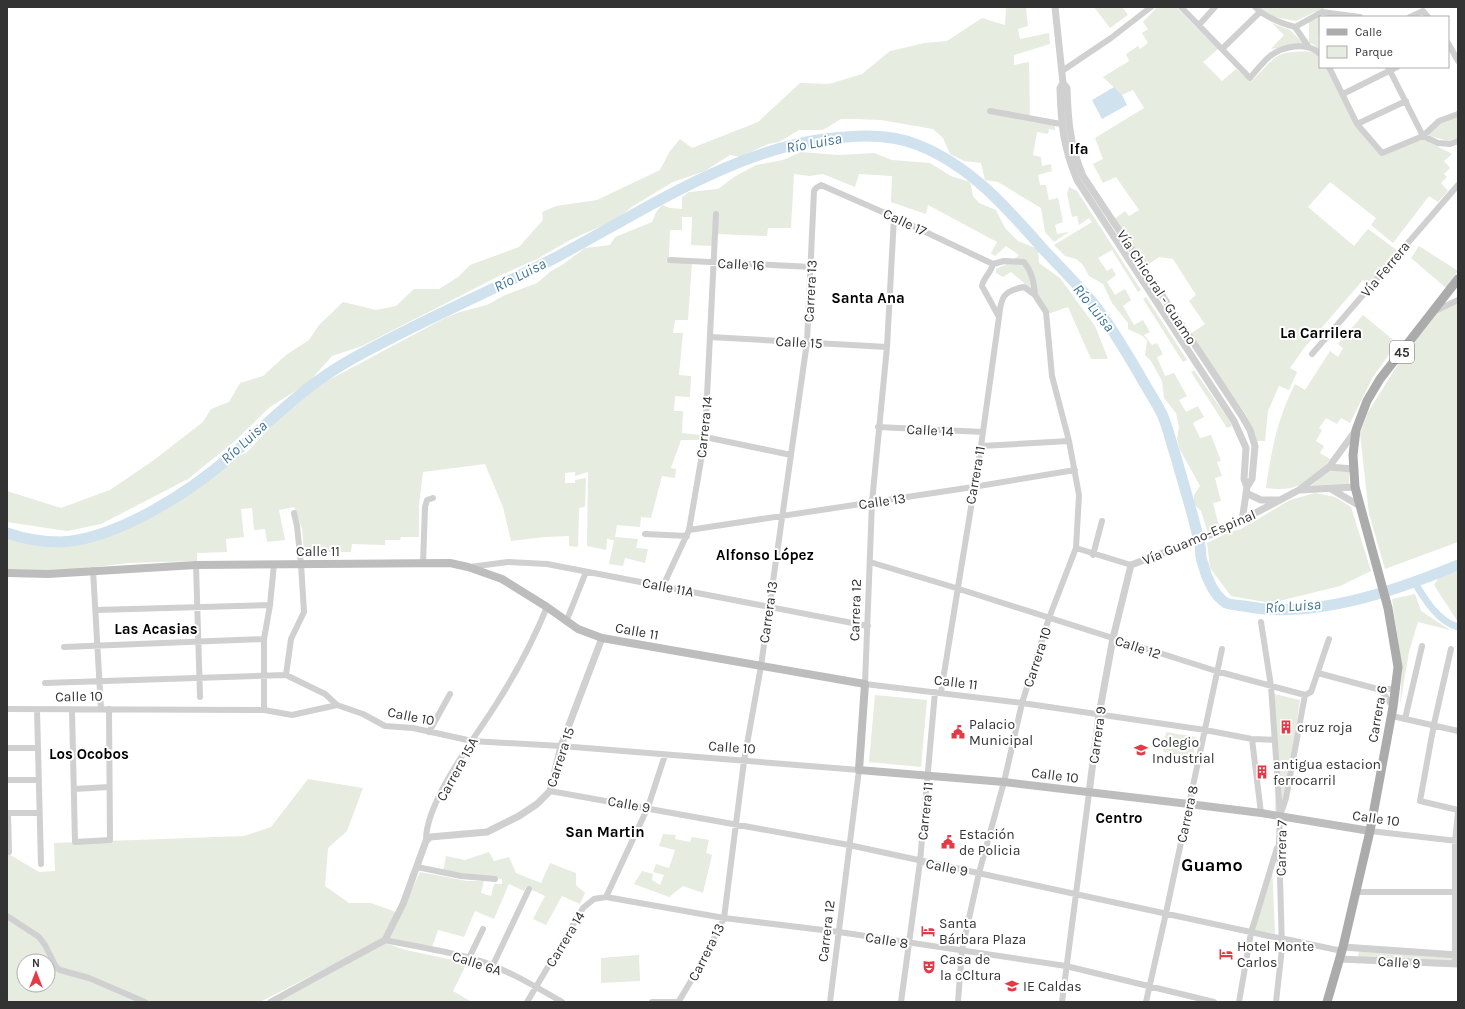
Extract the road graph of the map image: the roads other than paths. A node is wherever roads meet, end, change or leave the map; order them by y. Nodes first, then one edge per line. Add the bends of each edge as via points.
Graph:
1 (1055, 7) edge
2 (1151, 7) edge
3 (1181, 7) edge
4 (1215, 7) edge
5 (1255, 7) edge
6 (1260, 12) junction
7 (1352, 16) edge
8 (1412, 16) edge
9 (1427, 16) edge
10 (1199, 25) junction
11 (1295, 27) junction
12 (1449, 45) edge
13 (1308, 46) junction
14 (1222, 49) junction
15 (1319, 53) edge
16 (1458, 61) edge
17 (1330, 68) edge
18 (1389, 69) edge
19 (1062, 70) junction
20 (1343, 94) junction
21 (1406, 101) junction
22 (990, 111) dead end
23 (1458, 114) edge
24 (1357, 124) junction
25 (1063, 127) junction
26 (1423, 136) junction
27 (1458, 141) edge
28 (1458, 185) edge
29 (816, 188) joint
30 (716, 214) dead end
31 (894, 217) junction
32 (1116, 233) junction
33 (670, 260) dead end
34 (714, 262) junction
35 (993, 264) junction
36 (812, 267) junction
37 (1458, 279) edge
38 (1154, 284) junction
39 (1148, 288) junction
40 (1455, 288) edge
41 (1035, 295) junction
42 (1458, 300) edge
43 (1432, 312) junction
44 (999, 317) junction
45 (710, 338) junction
46 (808, 342) junction
47 (887, 347) junction
48 (1200, 352) junction
49 (1312, 354) dead end
50 (1192, 357) junction
51 (878, 427) junction
52 (1356, 430) junction
53 (983, 432) junction
54 (705, 438) junction
55 (1069, 440) junction
56 (981, 446) junction
57 (791, 455) junction
58 (1329, 467) junction
59 (1353, 469) junction
60 (1075, 470) junction
61 (973, 487) junction
62 (1355, 487) junction
63 (1331, 489) junction
64 (1246, 490) junction
65 (1299, 490) junction
66 (433, 498) dead end
67 (1281, 499) junction
68 (872, 502) junction
69 (1360, 506) junction
70 (294, 513) dead end
71 (781, 515) junction
72 (1102, 521) dead end
73 (1242, 521) junction
74 (688, 533) junction
75 (645, 534) dead end
76 (1076, 548) junction
77 (1093, 554) junction
78 (870, 562) junction
79 (274, 564) junction
80 (301, 564) junction
81 (423, 564) junction
82 (196, 565) junction
83 (1132, 565) junction
84 (468, 567) junction
85 (93, 570) junction
86 (586, 572) junction
87 (7, 573) edge
88 (663, 586) junction
89 (956, 588) junction
90 (270, 605) junction
91 (547, 606) junction
92 (197, 607) junction
93 (768, 607) junction
94 (96, 610) junction
95 (1049, 618) junction
96 (566, 622) junction
97 (1261, 622) dead end
98 (868, 626) junction
99 (602, 638) junction
100 (1113, 638) junction
101 (264, 639) junction
102 (1329, 639) dead end
103 (199, 642) junction
104 (98, 646) junction
105 (1422, 646) dead end
106 (64, 647) dead end
107 (1222, 649) dead end
108 (1451, 649) dead end
109 (761, 666) junction
110 (1216, 671) junction
111 (1318, 673) junction
112 (265, 675) junction
113 (286, 675) junction
114 (200, 678) junction
115 (100, 681) junction
116 (45, 682) dead end
117 (865, 684) junction
118 (1270, 686) junction
119 (1397, 688) junction
120 (1381, 690) junction
121 (938, 692) junction
122 (450, 694) dead end
123 (1305, 695) junction
124 (200, 697) dead end
125 (1022, 703) junction
126 (337, 705) junction
127 (7, 709) edge
128 (101, 709) junction
129 (109, 709) junction
130 (37, 710) junction
131 (72, 710) junction
132 (264, 710) junction
133 (1392, 711) junction
134 (1099, 715) junction
135 (1405, 719) junction
136 (1434, 724) junction
137 (1204, 730) junction
138 (1458, 731) edge
139 (430, 732) junction
140 (1252, 739) junction
141 (1275, 740) junction
142 (472, 742) junction
143 (562, 746) junction
144 (7, 748) edge
145 (38, 748) junction
146 (665, 755) junction
147 (744, 761) junction
148 (859, 770) junction
149 (928, 775) junction
150 (7, 780) edge
151 (38, 780) junction
152 (1004, 782) junction
153 (109, 787) junction
154 (74, 788) junction
155 (550, 791) junction
156 (1089, 792) junction
157 (1189, 804) junction
158 (648, 807) junction
159 (1458, 811) edge
160 (1262, 812) junction
161 (7, 813) edge
162 (39, 813) junction
163 (1280, 816) junction
164 (737, 825) junction
165 (1370, 831) junction
166 (426, 841) junction
167 (1456, 841) edge
168 (1279, 843) junction
169 (849, 845) junction
170 (9, 852) dead end
171 (920, 862) junction
172 (41, 864) dead end
173 (417, 866) junction
174 (979, 873) junction
175 (495, 879) dead end
176 (529, 889) dead end
177 (1356, 892) junction
178 (1455, 892) junction
179 (1074, 896) junction
180 (606, 897) junction
181 (1166, 913) junction
182 (7, 916) edge
183 (724, 918) junction
184 (1456, 920) edge
185 (483, 928) dead end
186 (839, 932) junction
187 (1251, 933) junction
188 (385, 940) junction
189 (908, 944) junction
190 (962, 950) junction
191 (1341, 952) junction
192 (1456, 955) edge
193 (469, 958) junction
194 (1457, 964) edge
195 (493, 965) junction
196 (1066, 966) junction
197 (1149, 986) junction
198 (537, 987) junction
199 (145, 1002) edge
200 (271, 1002) edge
201 (527, 1002) edge
202 (562, 1002) edge
203 (652, 1002) edge
204 (680, 1002) edge
205 (830, 1002) edge
206 (901, 1002) edge
207 (958, 1002) edge
208 (1062, 1002) edge
209 (1146, 1002) edge
210 (1214, 1002) edge
211 (1239, 1002) edge
212 (1276, 1002) edge
213 (1327, 1002) edge

1 - 19 street, Vía Chicoral - Guamo
2 - 19 street via 1111,38
3 - 10 street
4 - 10 street
5 - 6 street
6 - 11 street
6 - 14 street
7 - 11 street via 1322,12
8 - 9 street via 1423,11
10 - 14 street
11 - 13 street
12 - 16 street
13 - 14 street via 1279,51 1268,57 1250,78
13 - 15 street
17 - 20 street
18 - 20 street
18 - 21 street
19 - 25 street, Vía Chicoral - Guamo via 1064,83 1060,88
20 - 24 street
21 - 24 street
21 - 26 street
22 - 25 street
23 - 26 street via 1439,121
24 - 26 street via 1382,153
25 - 32 street, Vía Chicoral - Guamo via 1068,158 1077,180 1090,193
26 - 27 street via 1438,143 1450,144
28 - 49 street, Vía Ferrera
29 - 31 street, Calle 17 via 821,185
29 - 36 street, Carrera 13
30 - 34 street
31 - 35 street, Calle 17
31 - 47 street, Carrera 12
32 - 38 street, Vía Chicoral - Guamo
32 - 39 street, Vía Chicoral - Guamo
33 - 34 street, Calle 16
34 - 36 street, Calle 16
34 - 45 street, Carrera 14
35 - 41 street via 1004,261 1024,262 1030,270
35 - 44 street via 982,286
36 - 46 street, Carrera 13
37 - 40 main road, 45
38 - 39 street
38 - 48 street, Vía Chicoral - Guamo
39 - 50 street, Vía Chicoral - Guamo
40 - 43 main road, 45
41 - 44 street, Carrera 11 via 1024,287 1010,290 1001,299
41 - 55 street, Carrera 10 via 1046,312 1052,376
42 - 43 street
43 - 52 main road, 45 via 1373,389
44 - 53 street, Carrera 11
45 - 46 street, Calle 15
45 - 54 street, Carrera 14
46 - 47 street, Calle 15
46 - 57 street, Carrera 13
47 - 51 street, Carrera 12
48 - 50 street
48 - 64 street, Vía Chicoral - Guamo via 1242,416 1253,438 1255,446 1252,479
50 - 64 street, Vía Chicoral - Guamo via 1241,434 1246,448
51 - 53 street, Calle 14
51 - 68 street, Carrera 12
52 - 58 street, Vía Guamo-Espinal
52 - 59 main road, Carrera 6 / 45
53 - 56 street, Carrera 11
54 - 57 street
54 - 74 street, Carrera 14
55 - 56 street
55 - 60 street, Carrera 10
56 - 61 street, Carrera 11
57 - 71 street, Carrera 13
58 - 59 street
58 - 65 street, Vía Guamo-Espinal
59 - 62 main road, Carrera 6 / 45
60 - 61 street, Calle 13
60 - 76 street, Carrera 10 via 1079,495
61 - 68 street, Calle 13
61 - 89 street, Carrera 11
62 - 63 street
62 - 69 main road, Carrera 6 / 45
63 - 65 street
63 - 69 street
64 - 67 street via 1266,501
64 - 73 street, Vía Chicoral - Guamo
65 - 67 street, Vía Guamo-Espinal
66 - 81 street via 427,500 425,507
67 - 73 street, Vía Guamo-Espinal
68 - 71 street, Calle 13
68 - 78 street, Carrera 12
69 - 119 main road, Carrera 6 / 45 via 1388,608 1398,667
70 - 80 street via 298,526
71 - 74 street, Calle 13
71 - 93 street, Carrera 13
72 - 77 street
73 - 83 street, Vía Guamo-Espinal
74 - 75 street, Calle 13
74 - 88 street, Carrera 14
76 - 77 street
76 - 95 street, Carrera 10
77 - 83 street
78 - 89 street, Calle 12
78 - 98 street, Carrera 12
79 - 80 main road, Calle 11
79 - 82 main road, Calle 11
79 - 90 street
80 - 81 main road, Calle 11
80 - 113 street via 304,612 291,639
81 - 84 main road, Calle 11 via 450,563
82 - 85 main road, Calle 11
82 - 92 street
83 - 100 street, Carrera 9
84 - 86 street, Calle 11A via 528,562
84 - 91 main road, Calle 11 via 502,580
85 - 87 main road, Calle 11 via 48,574
85 - 94 street
86 - 88 street, Calle 11A
86 - 96 street
88 - 93 street, Calle 11A
89 - 95 street, Calle 12
89 - 121 street, Carrera 11
90 - 92 street
90 - 101 street
91 - 96 main road, Calle 11
91 - 142 street, Carrera 15A via 528,648
92 - 94 street
92 - 103 street
93 - 98 street, Calle 11A
93 - 109 street, Carrera 13
94 - 104 street
95 - 100 street, Calle 12
95 - 125 street, Carrera 10
96 - 99 main road, Calle 11
97 - 118 street
98 - 117 street, Carrera 12
99 - 109 main road, Calle 11
99 - 143 street, Carrera 15
100 - 110 street, Calle 12
100 - 134 street, Carrera 9
101 - 103 street
101 - 112 street
102 - 111 street
103 - 104 street
103 - 114 street
104 - 106 street
104 - 115 street
105 - 135 street
107 - 110 street, Carrera 8
108 - 136 street
109 - 117 main road, Calle 11
109 - 147 street, Carrera 13
110 - 118 street, Calle 12
110 - 137 street, Carrera 8
111 - 120 street
111 - 123 street via 1311,692
112 - 113 street
112 - 114 street
112 - 132 street
113 - 126 street via 325,694
114 - 115 street
114 - 124 street
115 - 116 street
115 - 128 street
117 - 121 street, Calle 11
117 - 148 main road, Carrera 12
118 - 123 street, Calle 12
118 - 141 street
119 - 120 street
119 - 133 main road, Carrera 6
120 - 133 street
121 - 125 street, Calle 11
121 - 149 street, Carrera 11
122 - 139 street
123 - 163 street, Carrera 7 via 1286,798
125 - 134 street, Calle 11
125 - 152 street, Carrera 10
126 - 132 street, Calle 10 via 292,715
126 - 139 street, Calle 10 via 363,714 385,726
127 - 130 street, Calle 10
128 - 129 street, Calle 10
128 - 131 street, Calle 10
129 - 132 street, Calle 10
129 - 153 street
130 - 131 street, Calle 10
130 - 145 street
131 - 154 street
133 - 135 street
133 - 165 main road, Carrera 6
134 - 137 street, Calle 11
134 - 156 street, Carrera 9
135 - 136 street
136 - 138 street
136 - 159 street via 1420,801
137 - 140 street, Calle 11
137 - 157 street, Carrera 8
139 - 142 street, Calle 10
140 - 141 street, Calle 11
140 - 160 street
141 - 163 street
142 - 143 street, Calle 10
142 - 166 street, Carrera 15A via 445,784 428,827
143 - 146 street, Calle 10
143 - 155 street, Carrera 15
144 - 145 street
145 - 151 street
146 - 147 street, Calle 10
146 - 158 street
147 - 148 street, Calle 10
147 - 164 street, Carrera 13
148 - 149 main road, Calle 10
148 - 169 street, Carrera 12
149 - 152 main road, Calle 10
149 - 171 street, Carrera 11
150 - 151 street
151 - 162 street
152 - 156 main road, Calle 10
152 - 174 street, Carrera 10
153 - 154 street
153 - 154 street via 110,840 82,842 75,842
155 - 158 street, Calle 9
155 - 166 street, Carrera 15 via 519,816 487,832 434,836
156 - 157 main road, Calle 10
156 - 179 street, Carrera 9
157 - 160 main road, Calle 10
157 - 181 street, Carrera 8
158 - 164 street, Calle 9
158 - 180 street
159 - 167 street
160 - 163 main road, Calle 10
161 - 162 street
161 - 170 street
162 - 172 street
163 - 165 main road, Calle 10
163 - 168 street, Carrera 7
164 - 169 street, Calle 9
164 - 183 street, Carrera 13
165 - 167 street, Calle 10
165 - 177 main road, Carrera 6
166 - 173 street, Carrera 15A
167 - 178 street
168 - 187 street
168 - 212 street, Carrera 7 via 1282,948
169 - 171 street, Calle 9
169 - 186 street, Carrera 12
171 - 174 street, Calle 9
171 - 189 street, Carrera 11
173 - 175 street via 461,876
173 - 188 street, Carrera 15A via 403,904
174 - 179 street, Calle 9
174 - 190 street, Carrera 10
176 - 195 street
177 - 178 street
177 - 191 main road, Carrera 6
178 - 184 street
179 - 181 street, Calle 9
179 - 196 street, Carrera 9
180 - 183 street, Calle 8
180 - 198 street, Carrera 14 via 594,900 583,908
181 - 187 street, Calle 9
181 - 197 street, Carrera 8
182 - 199 street via 39,937 58,969 89,978
183 - 186 street, Calle 8
183 - 204 street, Carrera 13
184 - 192 street
185 - 193 street
186 - 189 street, Calle 8
186 - 205 street, Carrera 12
187 - 191 street, Calle 9, bridge
187 - 211 street
188 - 193 street, Calle 6A
188 - 200 street
189 - 190 street, Calle 8
189 - 206 street, Carrera 11
190 - 196 street, Calle 8
190 - 207 street, Carrera 10
191 - 192 street, Calle 9
191 - 194 street, Calle 9
191 - 213 main road, Carrera 6
192 - 194 street
193 - 195 street, Calle 6A
195 - 198 street, Calle 6A
196 - 197 street, Calle 8
196 - 208 street, Carrera 9
197 - 209 street, Carrera 8
197 - 210 street, Calle 8
198 - 201 street, Carrera 14
198 - 202 street, Calle 6A
203 - 204 street

